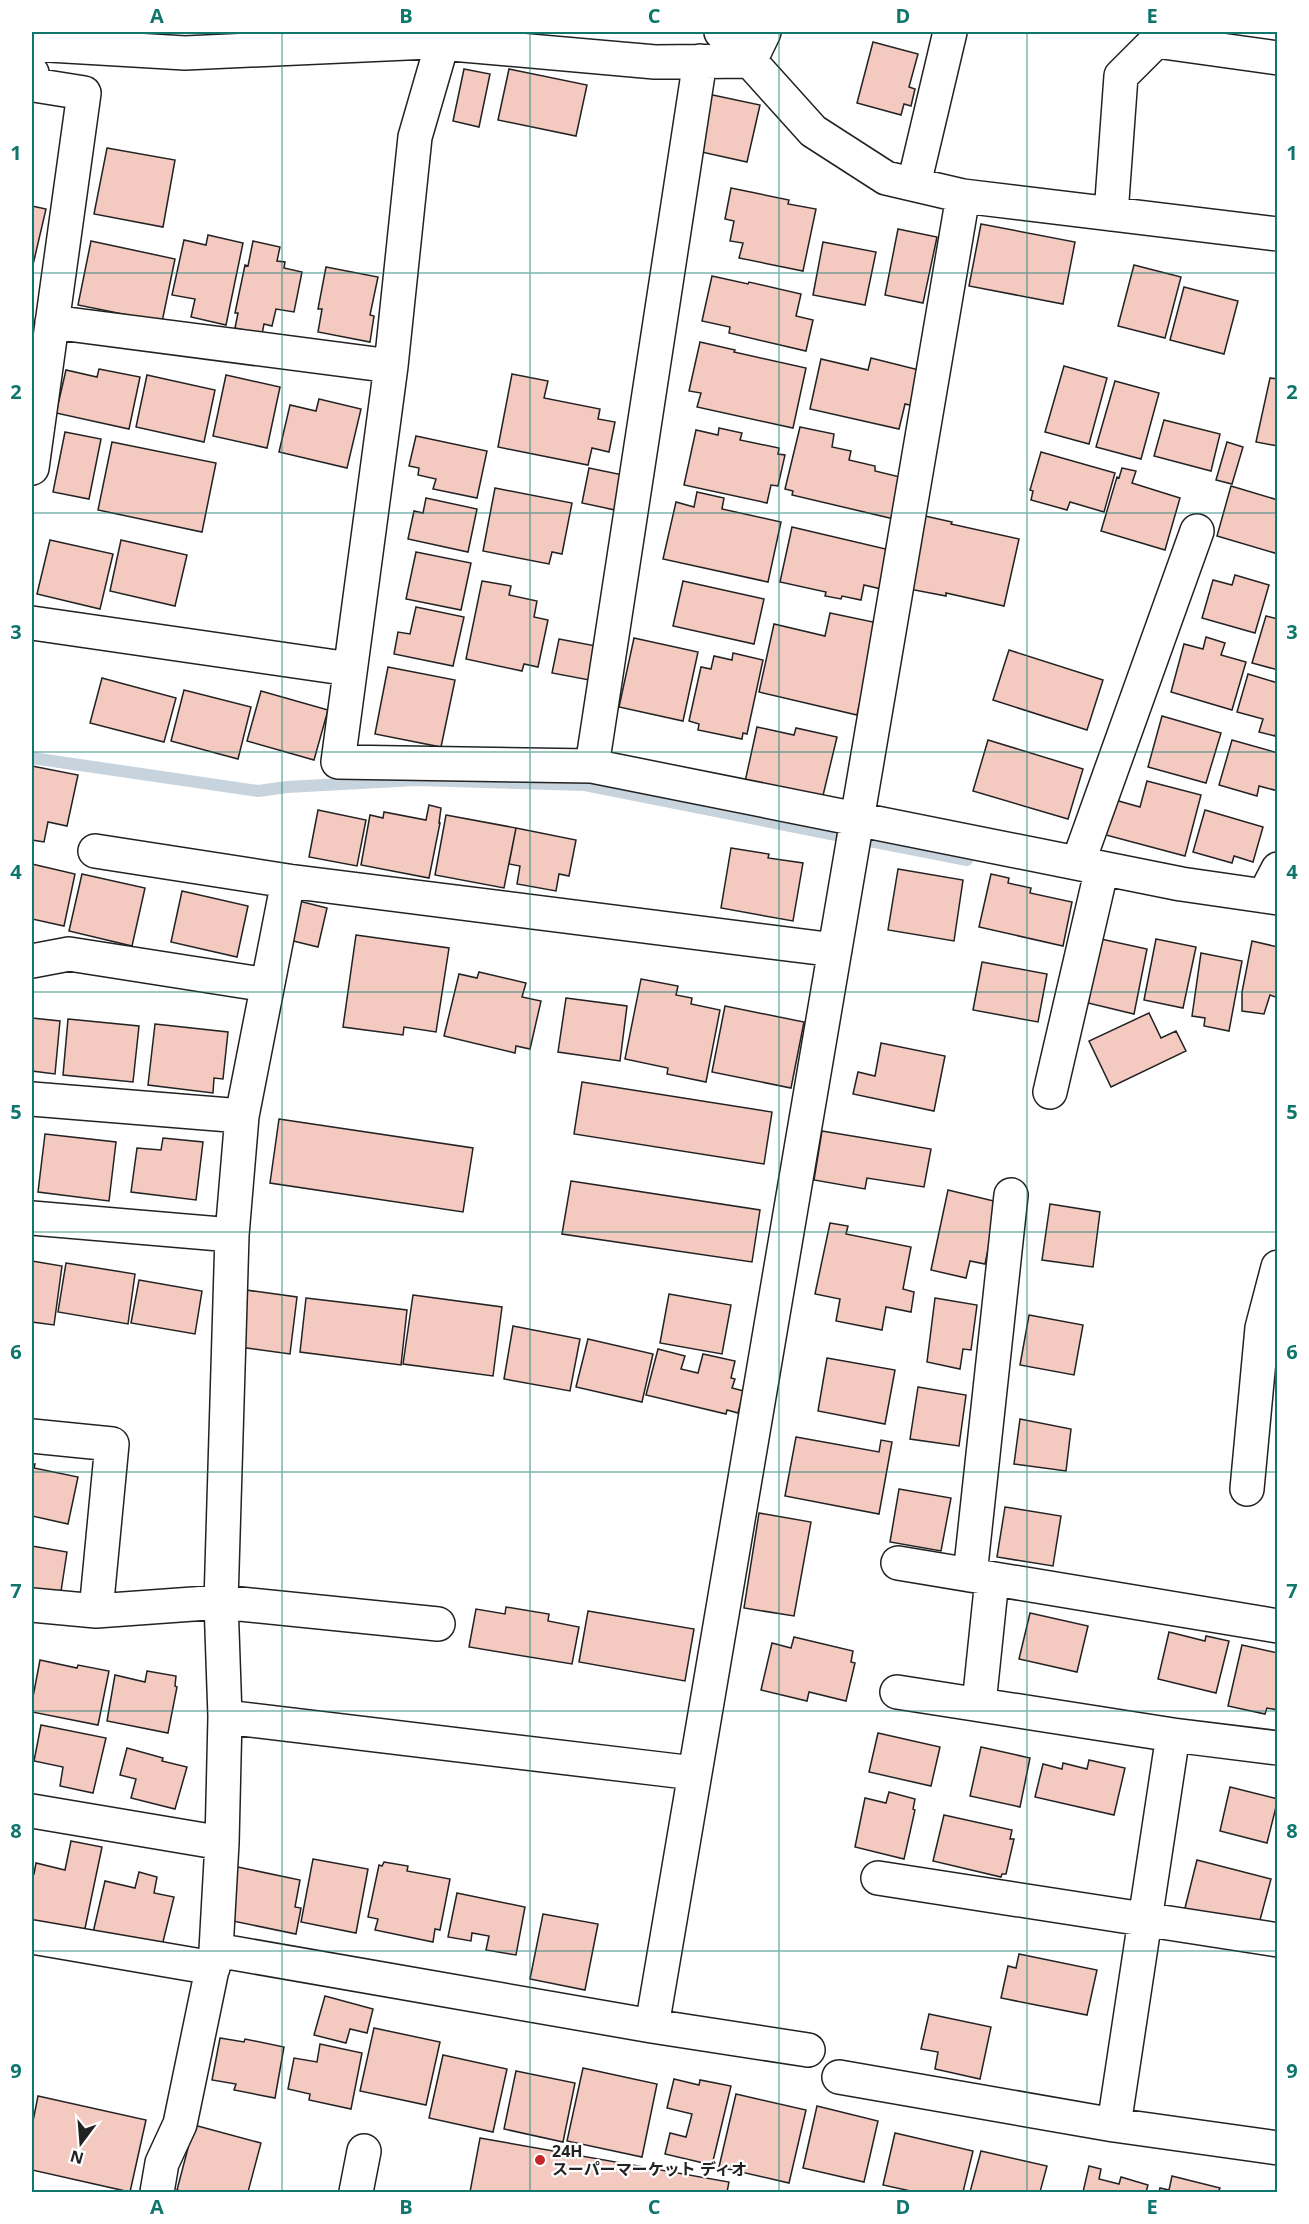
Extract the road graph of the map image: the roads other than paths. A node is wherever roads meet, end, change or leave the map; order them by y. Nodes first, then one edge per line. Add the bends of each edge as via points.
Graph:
1 (721, 32) edge
2 (764, 32) edge
3 (950, 32) edge
4 (32, 44) edge
5 (442, 44) junction
6 (1278, 58) edge
7 (700, 61) junction
8 (750, 61) junction
9 (32, 73) edge
10 (914, 184) junction
11 (963, 196) junction
12 (1111, 214) junction
13 (1278, 234) edge
14 (44, 340) edge
15 (391, 366) junction
16 (32, 468) edge
17 (1197, 531) dead end
18 (32, 623) edge
19 (350, 669) junction
20 (592, 766) junction
21 (857, 820) junction
22 (95, 851) dead end
23 (1090, 865) junction
24 (288, 881) junction
25 (1273, 888) edge
26 (835, 950) junction
27 (32, 961) edge
28 (267, 985) junction
29 (1050, 1092) dead end
30 (32, 1099) edge
31 (242, 1116) junction
32 (1011, 1195) dead end
33 (32, 1218) edge
34 (232, 1235) junction
35 (1278, 1267) edge
36 (32, 1436) edge
37 (1247, 1489) dead end
38 (898, 1563) dead end
39 (981, 1577) junction
40 (221, 1602) junction
41 (32, 1605) edge
42 (96, 1611) junction
43 (438, 1624) dead end
44 (1278, 1626) edge
45 (897, 1692) dead end
46 (979, 1704) junction
47 (225, 1717) junction
48 (1173, 1735) junction
49 (1278, 1748) edge
50 (694, 1773) junction
51 (32, 1811) edge
52 (222, 1843) junction
53 (878, 1878) dead end
54 (1146, 1918) junction
55 (32, 1937) edge
56 (1278, 1940) edge
57 (214, 1959) junction
58 (652, 2026) junction
59 (808, 2050) dead end
60 (839, 2077) dead end
61 (1114, 2125) junction
62 (1278, 2148) edge
63 (364, 2151) dead end
64 (157, 2193) edge
65 (356, 2193) edge

1 - 8 street
2 - 8 street
3 - 10 street
4 - 5 street via 185,53
5 - 7 street via 656,62
5 - 15 street via 415,137
6 - 12 street via 1156,41 1121,76
7 - 8 street
7 - 20 street
8 - 10 street via 813,131 886,178
9 - 14 street via 34,85 84,93
10 - 11 street
11 - 12 street
11 - 21 street
12 - 13 street
14 - 15 street
14 - 16 street
15 - 19 street
17 - 23 street
18 - 19 street
19 - 20 street via 338,762
20 - 21 street
21 - 23 street
21 - 26 street
22 - 24 street
23 - 25 street via 1182,884
23 - 29 street
24 - 26 street
24 - 28 street
26 - 50 street
27 - 28 street via 69,954
28 - 31 street
30 - 31 street
31 - 34 street
32 - 39 street
33 - 34 street
34 - 40 street
35 - 37 street via 1262,1328
36 - 42 street via 112,1444
38 - 39 street
39 - 44 street
39 - 46 street
40 - 42 street
40 - 43 street
40 - 47 street
41 - 42 street
45 - 46 street
46 - 48 street
47 - 50 street
47 - 52 street
48 - 49 street
48 - 54 street
50 - 58 street
51 - 52 street
52 - 57 street
53 - 54 street
54 - 56 street
54 - 61 street
55 - 57 street
57 - 58 street
57 - 64 street via 180,2124 162,2163
58 - 59 street
60 - 61 street
61 - 62 street
63 - 65 street

